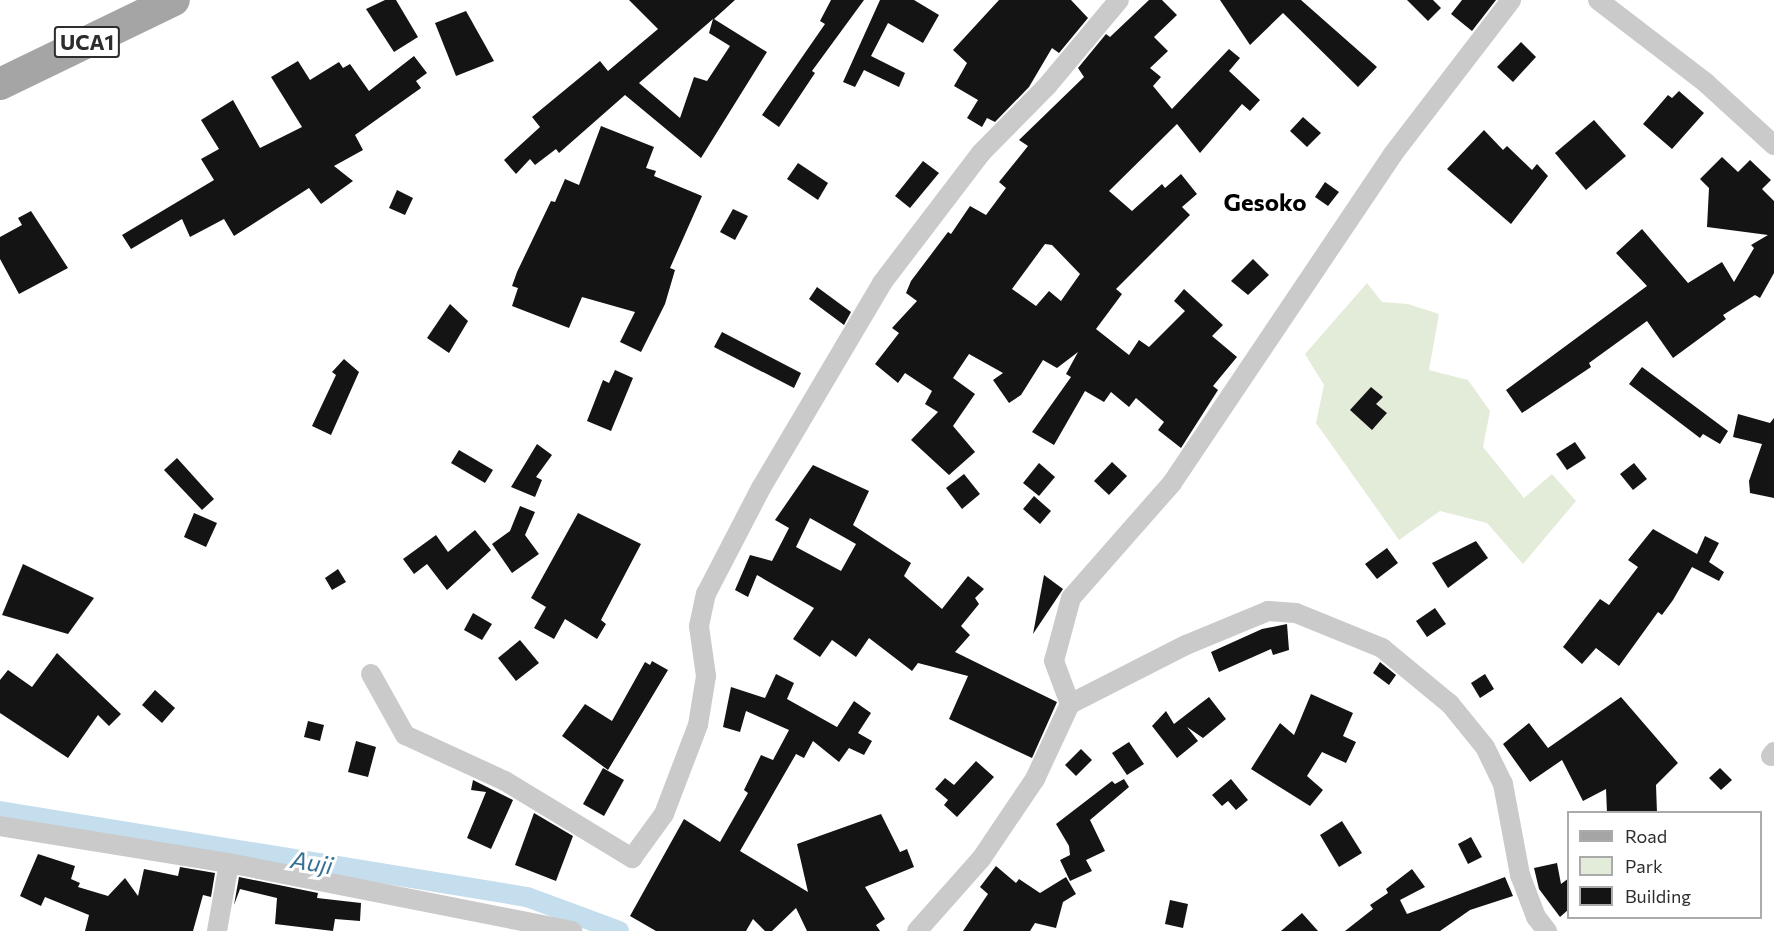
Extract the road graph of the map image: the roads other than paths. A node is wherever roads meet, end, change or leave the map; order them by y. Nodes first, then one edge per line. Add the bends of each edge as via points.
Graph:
1 (174, 0) edge
2 (1119, 0) edge
3 (1511, 0) edge
4 (1598, 0) edge
5 (0, 84) edge
6 (1774, 145) edge
7 (371, 674) dead end
8 (1070, 704) junction
9 (0, 826) edge
10 (229, 863) junction
11 (217, 931) edge
12 (572, 931) edge
13 (917, 931) edge
14 (1547, 931) edge

1 - 5 main road, UCA1
2 - 7 street via 1047,86 981,153 882,283 761,488 706,594 699,627 706,676 698,725 664,813 632,858 505,781 405,735
3 - 8 street via 1393,154 1172,483 1071,598 1054,661
4 - 6 street via 1706,83
8 - 13 street via 1035,779 987,850
8 - 14 street via 1186,645 1268,611 1296,613 1382,648 1450,704 1485,747 1503,784 1520,875 1536,917
9 - 10 street
10 - 11 street
10 - 12 street

